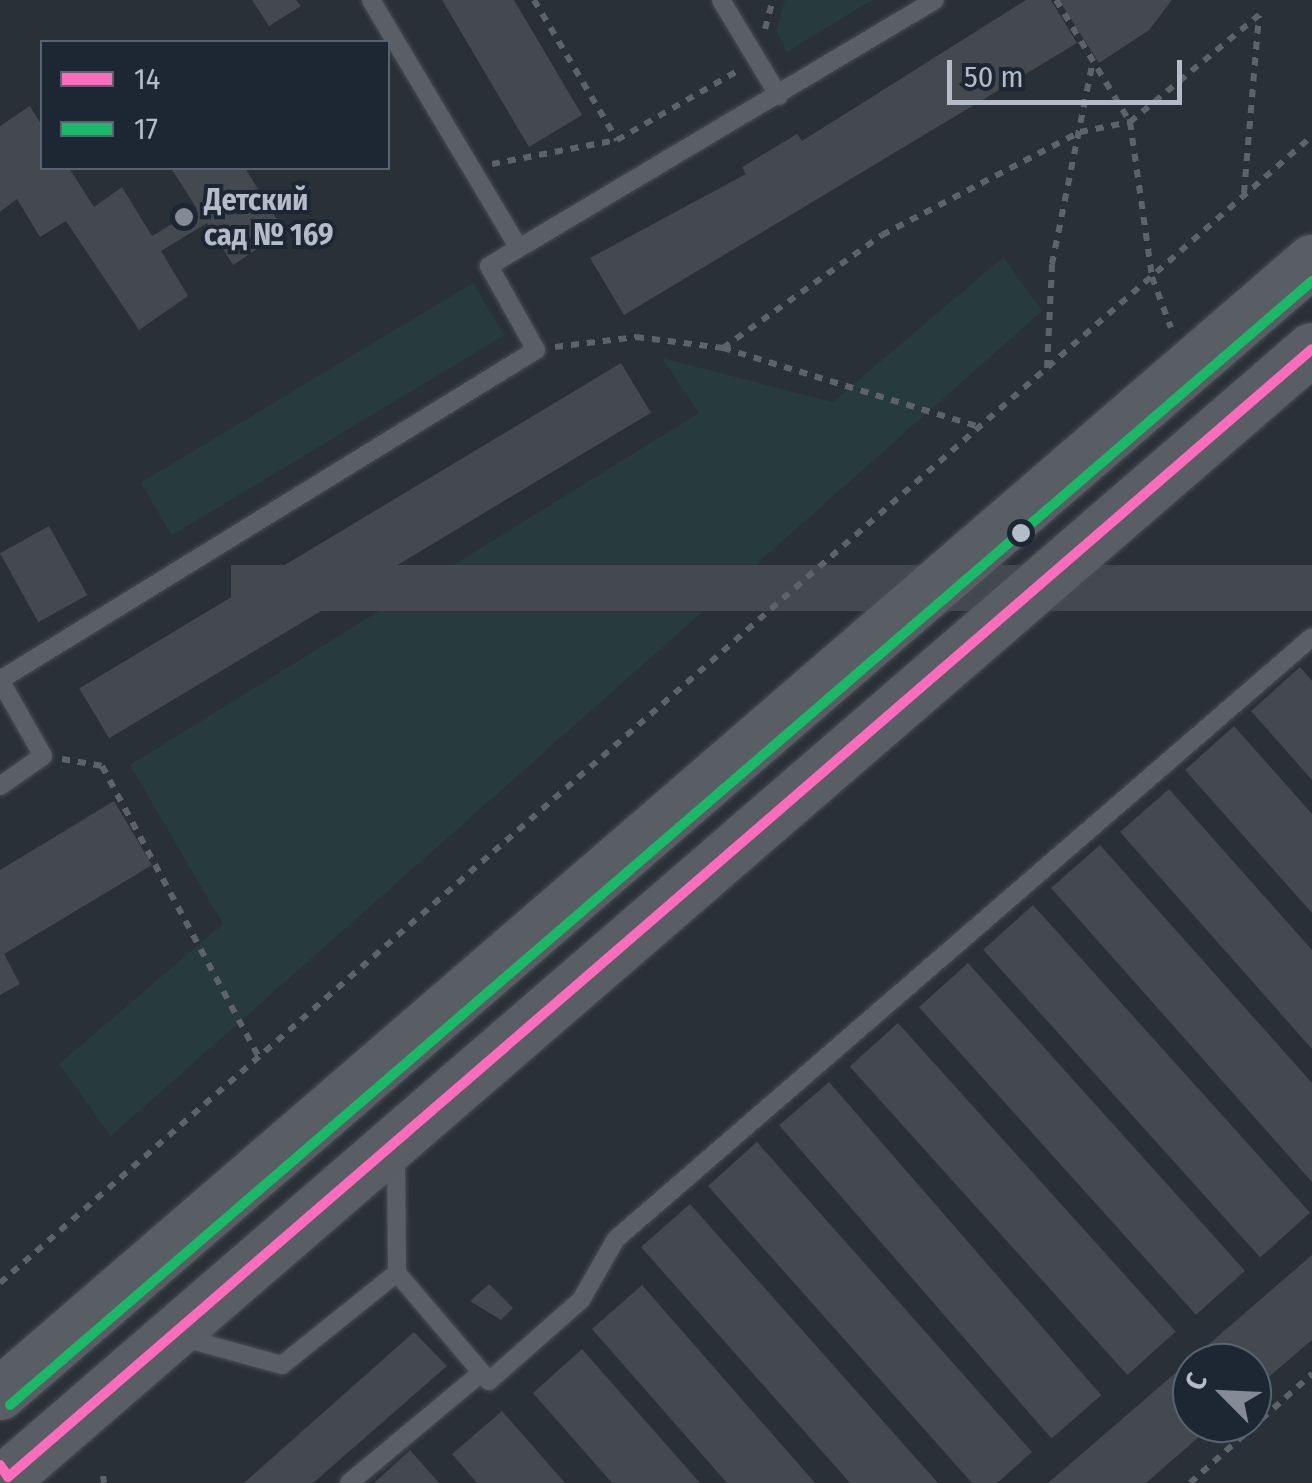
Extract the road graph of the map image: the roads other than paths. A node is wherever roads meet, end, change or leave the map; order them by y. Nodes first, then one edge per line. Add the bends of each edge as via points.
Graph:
1 (371, 0) edge
2 (721, 0) edge
3 (935, 0) edge
4 (779, 96) junction
5 (518, 247) junction
6 (1312, 261) edge
7 (1312, 349) edge
8 (1312, 637) edge
9 (0, 786) edge
10 (396, 1145) junction
11 (397, 1273) junction
12 (174, 1335) junction
13 (481, 1373) junction
14 (0, 1394) edge
15 (1, 1483) edge
16 (349, 1483) edge

1 - 5 lane
2 - 4 lane
3 - 4 lane
4 - 5 lane
5 - 9 lane via 489,266 536,350 0,680 43,756
6 - 14 main road
7 - 10 main road
8 - 13 lane via 616,1239 581,1300 490,1382
10 - 11 lane
10 - 12 main road
11 - 12 lane via 282,1365
11 - 13 lane
12 - 15 main road
13 - 16 lane

